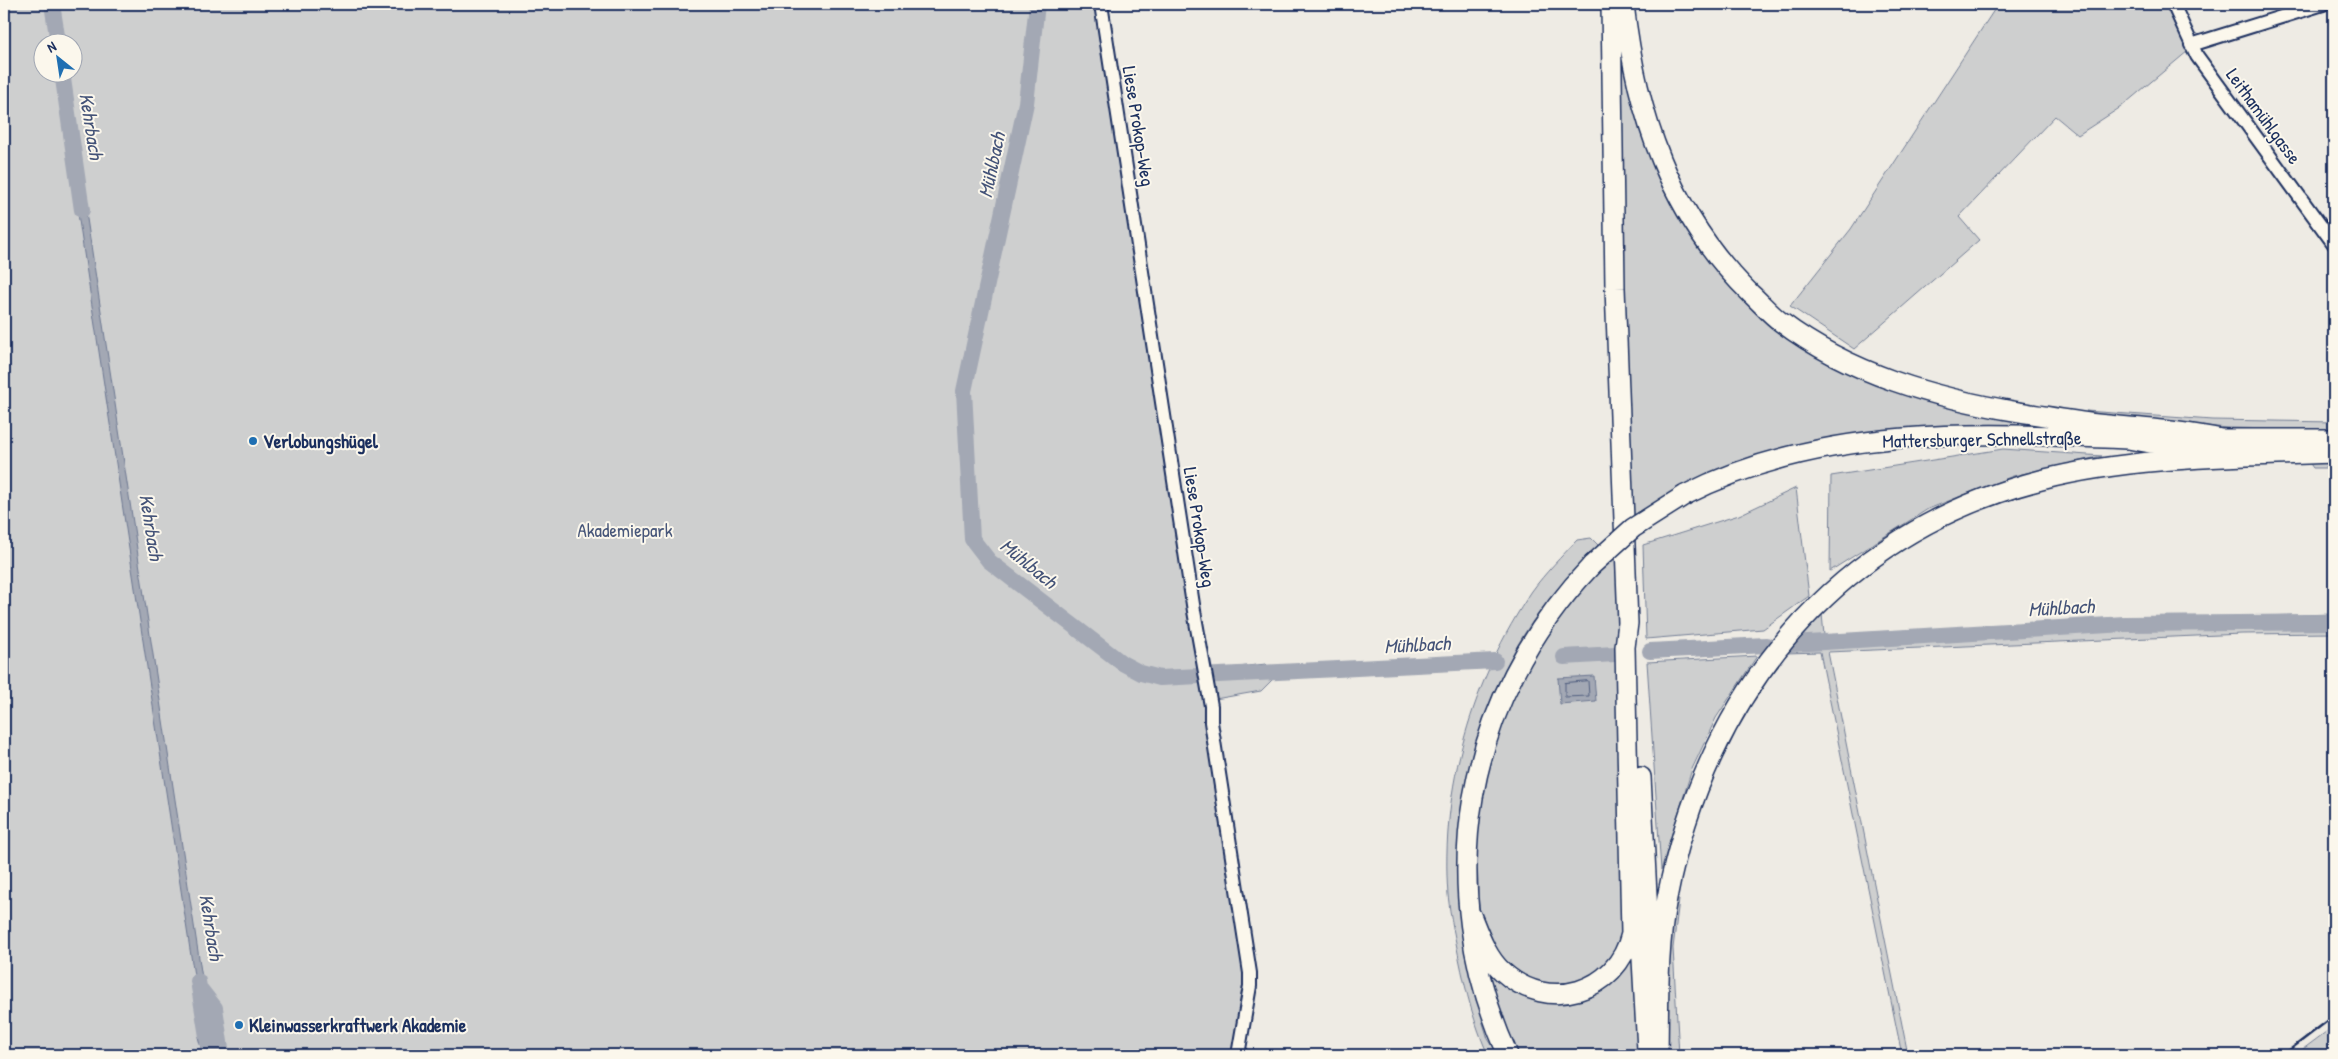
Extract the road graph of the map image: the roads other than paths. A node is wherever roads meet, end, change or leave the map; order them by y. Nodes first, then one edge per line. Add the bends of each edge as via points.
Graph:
1 (1101, 4) edge
2 (1612, 4) edge
3 (1624, 4) edge
4 (2173, 4) edge
5 (2323, 4) edge
6 (2191, 45) junction
7 (2334, 244) edge
8 (2128, 439) junction
9 (2334, 439) edge
10 (2220, 440) junction
11 (2334, 447) edge
12 (2334, 452) edge
13 (1628, 623) junction
14 (1627, 715) junction
15 (1471, 915) junction
16 (1238, 1055) edge
17 (1508, 1055) edge
18 (1647, 1055) edge
19 (1657, 1055) edge

1 - 16 street, Liese Prokop-Weg via 1250,973
2 - 13 highway via 1615,288
3 - 10 highway via 1628,42 1645,116 1660,160 1680,202 1734,278 1780,322 1830,353 1885,379 1944,397 2094,424 2194,433
4 - 6 street, Leithamühlgasse
5 - 6 street
6 - 7 street, Leithamühlgasse
8 - 10 highway, Mattersburger Schnellstraße via 2150,436
8 - 11 highway via 2150,444 2195,446
8 - 15 highway, Mattersburger Schnellstraße, bridge via 1996,435 1877,440 1818,449 1773,459 1732,474 1685,495 1634,528 1592,565 1557,604 1526,650 1503,694 1474,786 1468,825 1466,874
9 - 10 highway, Mattersburger Schnellstraße
12 - 19 highway, Mattersburger Schnellstraße via 2201,459 2107,468 2044,479 1988,496 1929,523 1874,557 1819,603 1786,637 1753,684 1721,739 1697,790 1678,848 1667,900 1660,953
13 - 14 highway via 1625,647
13 - 19 highway via 1634,646
14 - 15 highway via 1632,924 1629,944 1620,962 1605,978 1586,989 1558,994 1531,988 1509,977 1497,965
14 - 18 highway
15 - 17 highway, Mattersburger Schnellstraße via 1483,992

